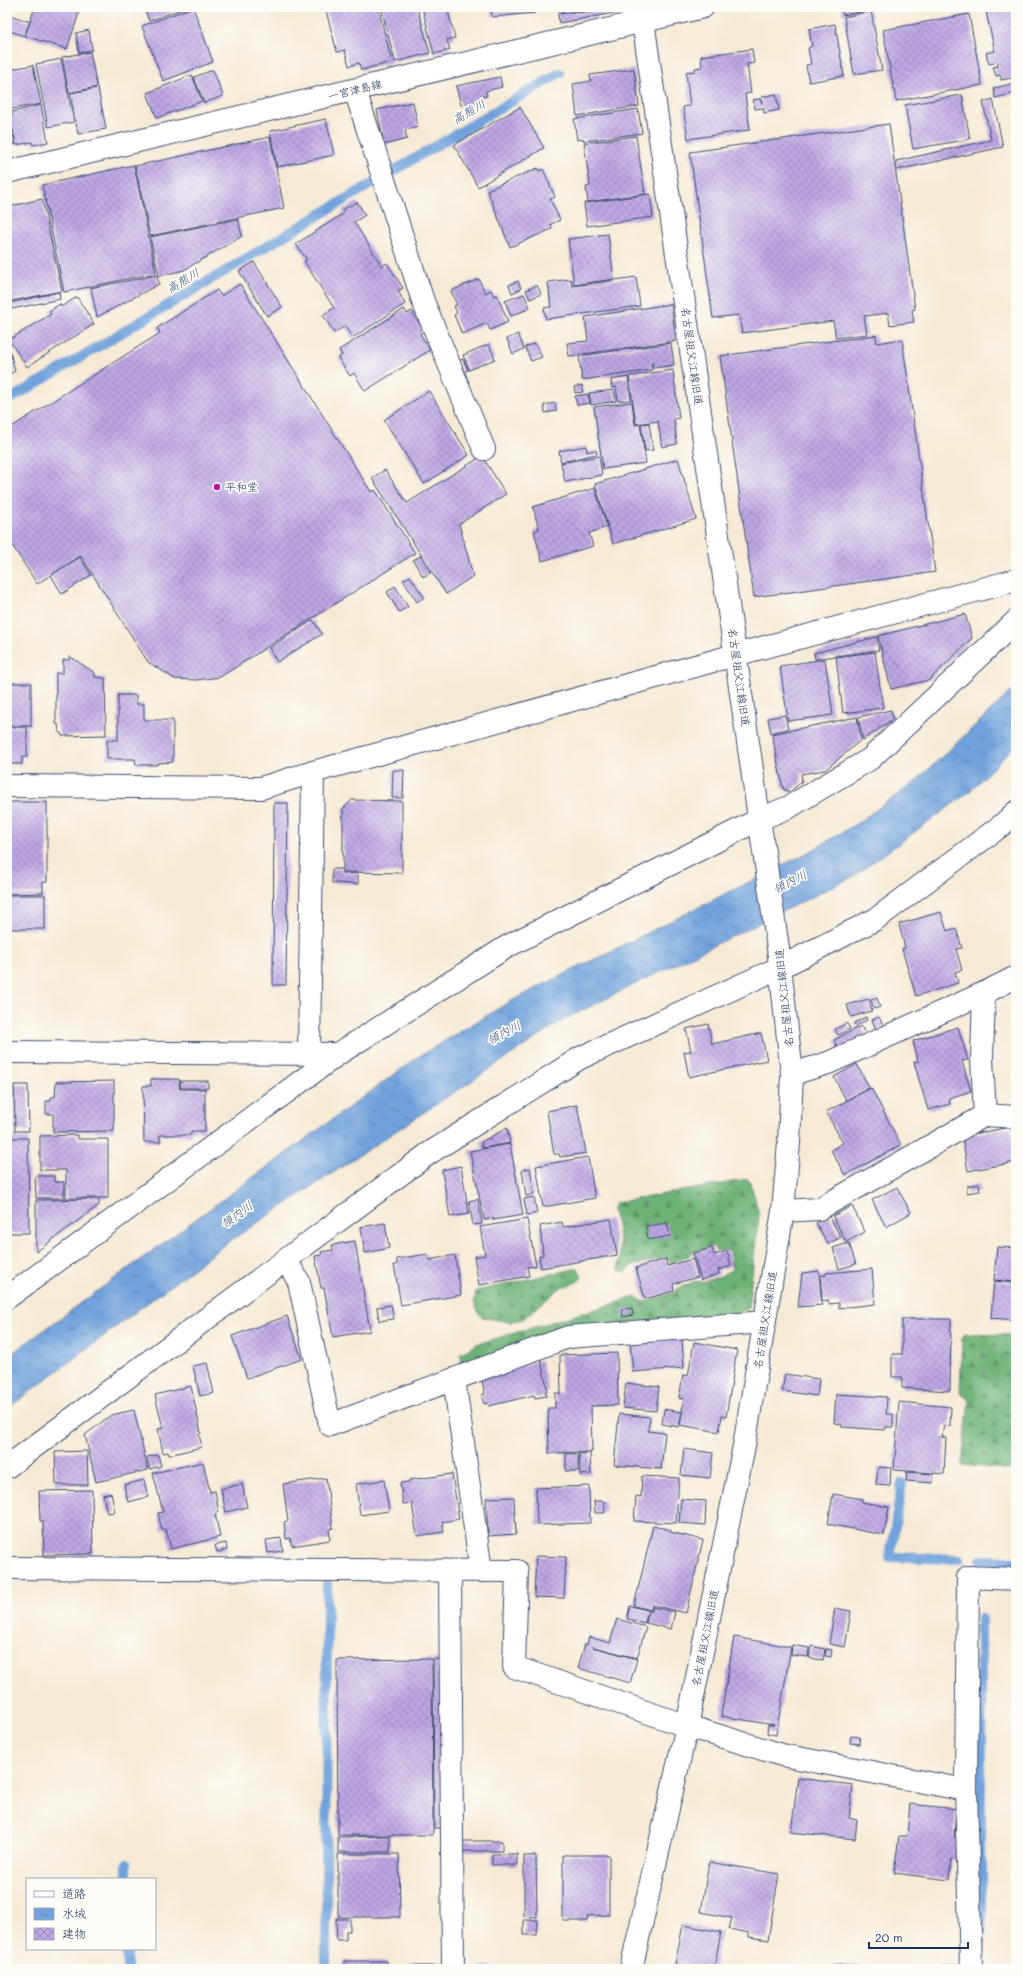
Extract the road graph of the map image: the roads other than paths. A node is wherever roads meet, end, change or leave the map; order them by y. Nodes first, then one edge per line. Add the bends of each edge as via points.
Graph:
1 (703, 7) edge
2 (643, 14) edge
3 (355, 90) junction
4 (7, 172) edge
5 (484, 449) dead end
6 (1016, 580) edge
7 (1016, 621) edge
8 (736, 655) junction
9 (313, 772) junction
10 (7, 786) edge
11 (1016, 812) edge
12 (760, 823) junction
13 (780, 957) junction
14 (1016, 977) edge
15 (984, 993) junction
16 (7, 1052) edge
17 (309, 1054) junction
18 (338, 1054) junction
19 (792, 1074) junction
20 (985, 1116) junction
21 (1016, 1117) edge
22 (782, 1211) junction
23 (286, 1260) junction
24 (7, 1298) edge
25 (765, 1322) junction
26 (454, 1379) junction
27 (7, 1467) edge
28 (7, 1568) edge
29 (450, 1571) junction
30 (481, 1571) junction
31 (1016, 1579) edge
32 (687, 1726) junction
33 (966, 1790) junction
34 (453, 1969) edge
35 (631, 1969) edge
36 (970, 1969) edge

1 - 2 street, 一宮津島線
2 - 3 street, 一宮津島線
2 - 8 street, 名古屋祖父江線旧道
3 - 4 street, 一宮津島線
3 - 5 street via 423,300
6 - 8 street
7 - 12 street via 870,759
8 - 9 street
8 - 12 street, 名古屋祖父江線旧道
9 - 10 street via 260,788
9 - 17 street
11 - 13 street via 876,919
12 - 13 street, 名古屋祖父江線旧道
12 - 18 street via 508,946
13 - 19 street, 名古屋祖父江線旧道
13 - 23 street via 580,1058 428,1154
14 - 15 street
15 - 19 street via 828,1063
15 - 20 street via 982,1059
16 - 17 street
17 - 18 street
18 - 24 street
19 - 22 street, 名古屋祖父江線旧道 via 789,1143
20 - 21 street
20 - 22 street via 819,1209
22 - 25 street, 名古屋祖父江線旧道
23 - 26 street via 299,1282 330,1425
23 - 27 street
25 - 26 street via 568,1338
25 - 32 street, 名古屋祖父江線旧道 via 742,1453
26 - 30 street
28 - 29 street
29 - 30 street
29 - 34 street
30 - 32 street via 517,1571 514,1667
31 - 33 street via 968,1578
32 - 33 street via 782,1755
32 - 35 street, 名古屋祖父江線旧道
33 - 36 street

